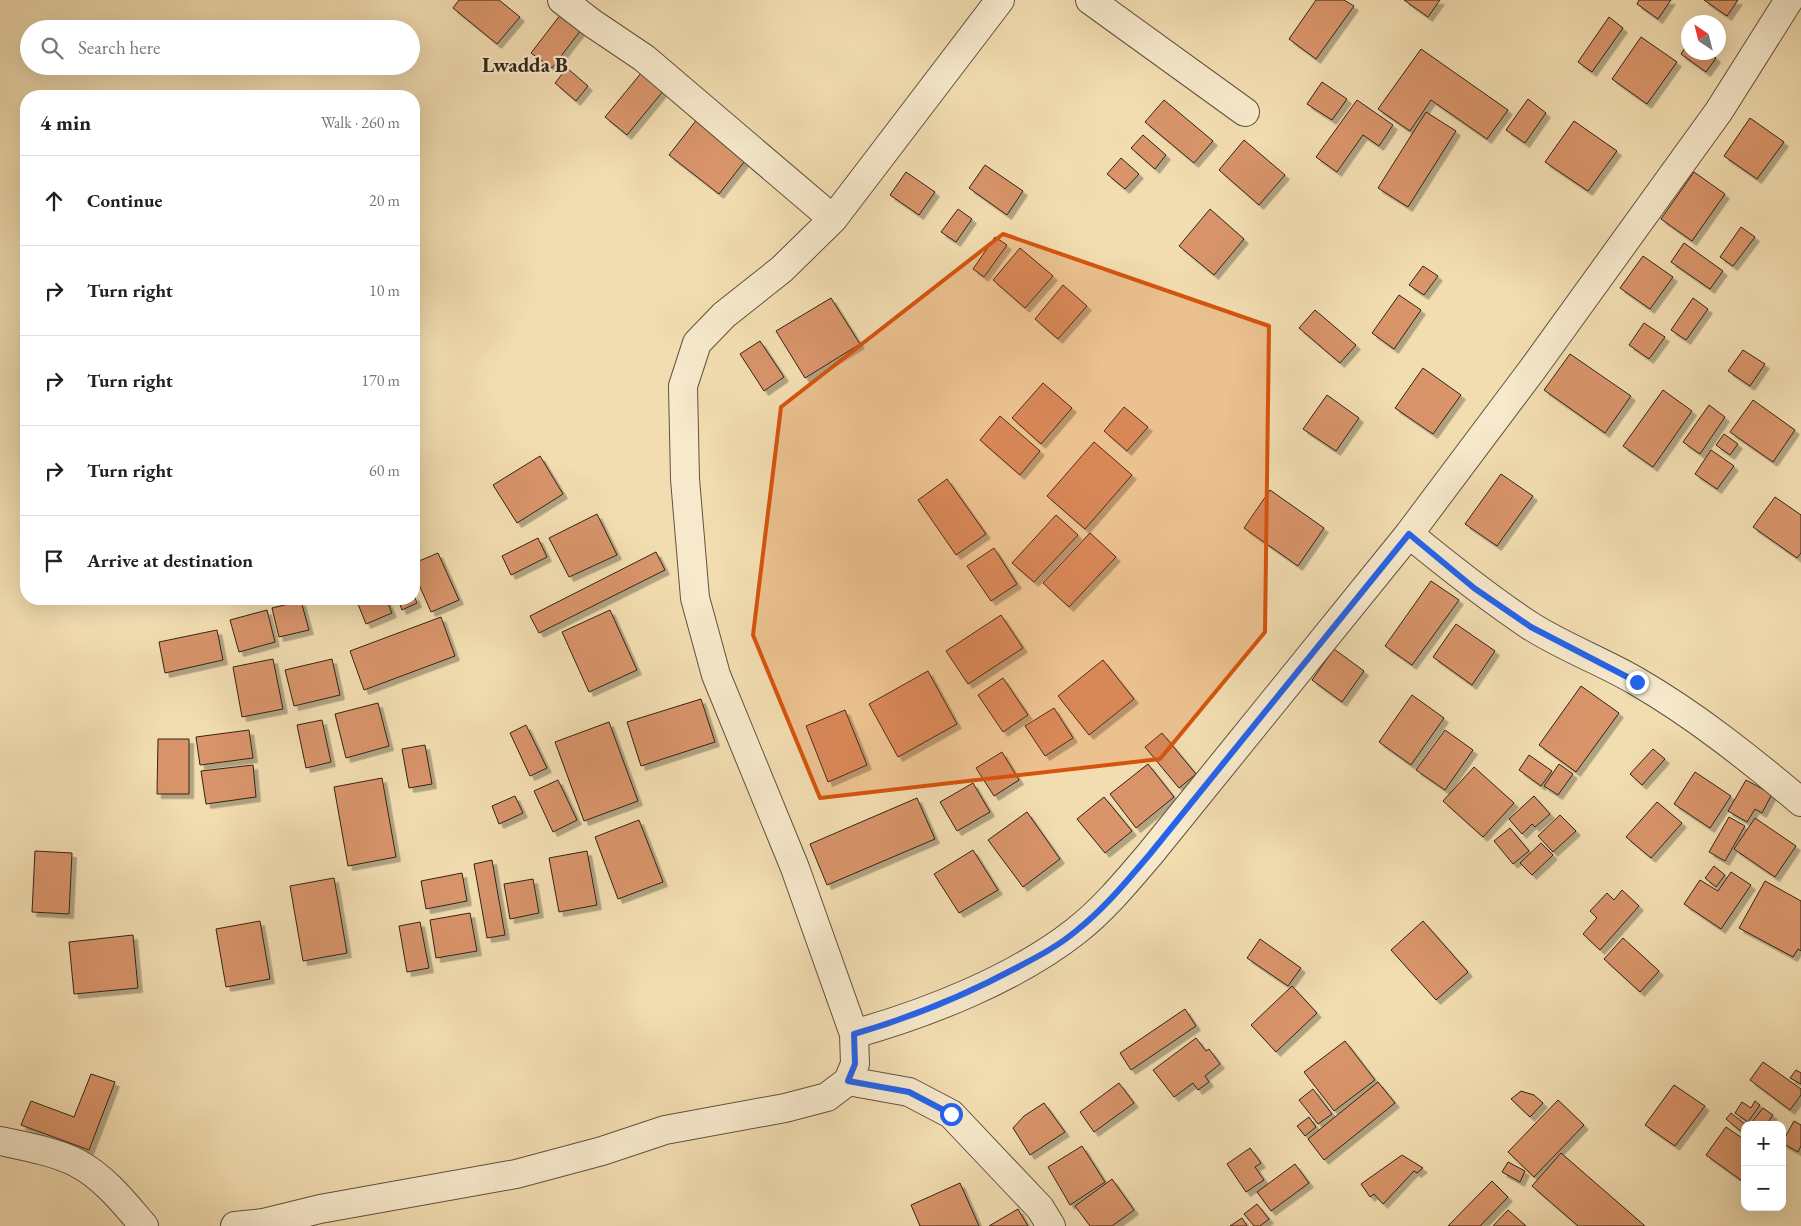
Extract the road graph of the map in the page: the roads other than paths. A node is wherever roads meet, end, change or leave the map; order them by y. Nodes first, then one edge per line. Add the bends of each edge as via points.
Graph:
1 (562, 0) edge
2 (1000, 0) edge
3 (1090, 0) edge
4 (1788, 0) edge
5 (1246, 112) dead end
6 (833, 219) junction
7 (1409, 534) junction
8 (1801, 802) edge
9 (854, 1034) junction
10 (848, 1081) junction
11 (0, 1141) edge
12 (144, 1226) edge
13 (235, 1226) edge
14 (1051, 1226) edge

1 - 6 street via 644,58
2 - 6 street
3 - 5 street
4 - 7 street via 1714,119
6 - 9 street via 782,269 724,315 697,343 683,386 685,479 695,598 716,676 794,868
7 - 8 street via 1474,588 1531,627 1637,682 1699,722
7 - 9 street via 1150,854 1078,930 1053,949 986,985 927,1012
9 - 10 street via 855,1064
10 - 13 street via 827,1097 665,1130 602,1152 516,1174
10 - 14 street via 909,1092 951,1114 1040,1208
11 - 12 street via 78,1163 111,1190

